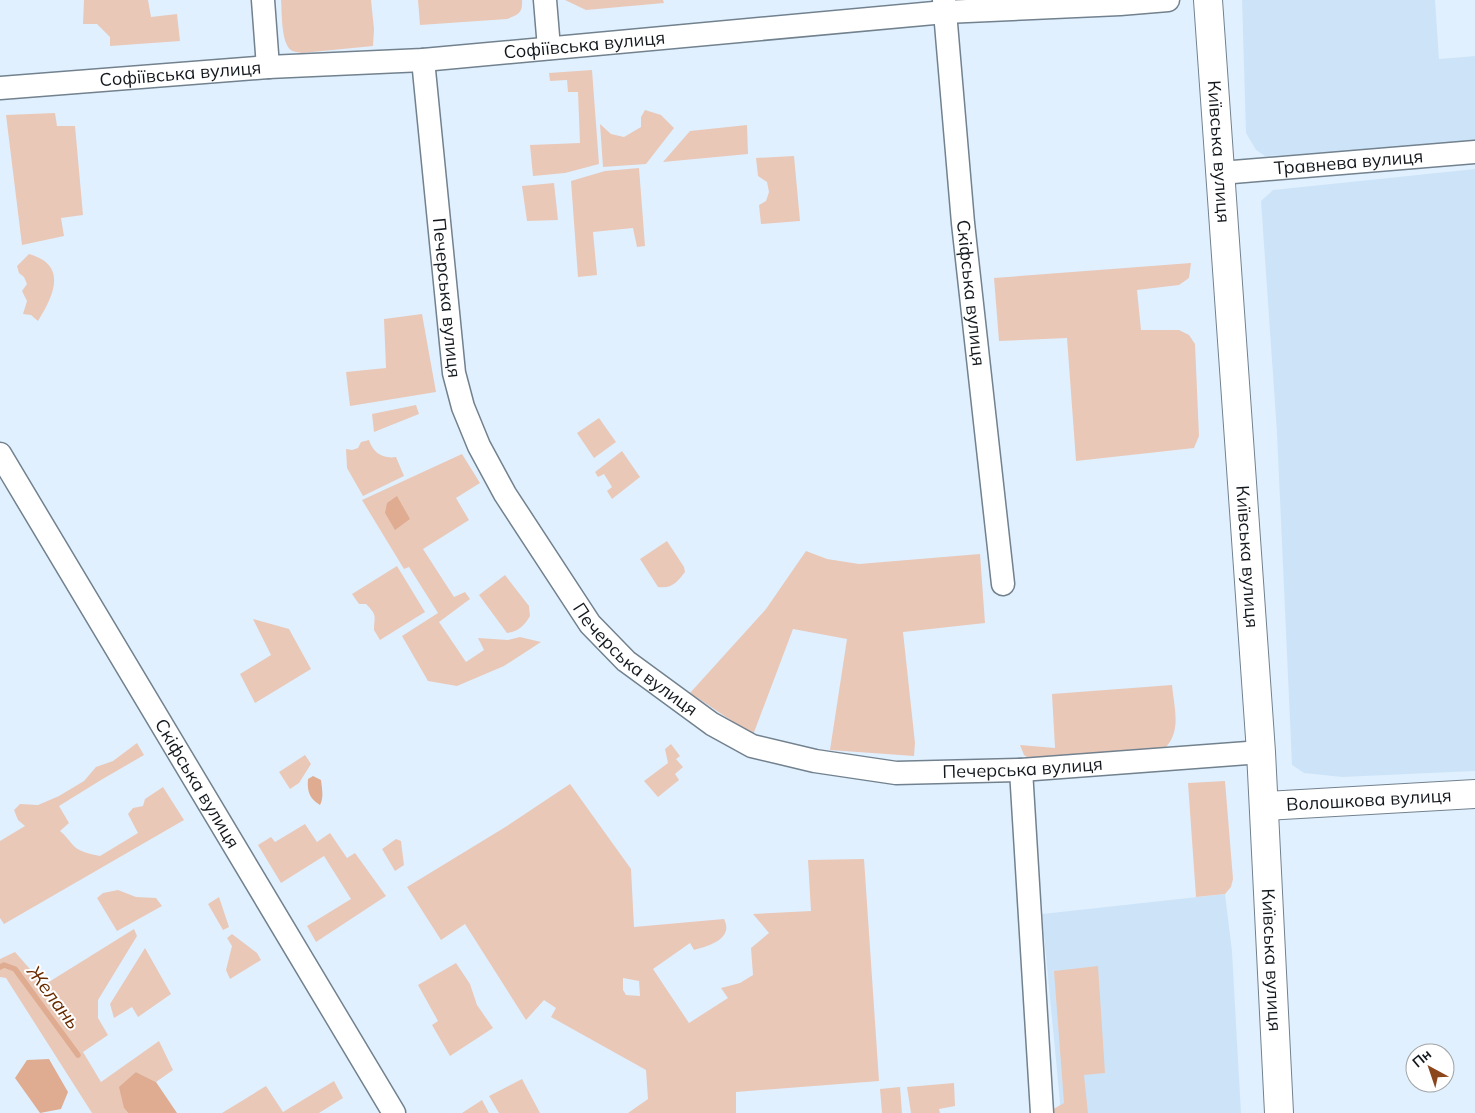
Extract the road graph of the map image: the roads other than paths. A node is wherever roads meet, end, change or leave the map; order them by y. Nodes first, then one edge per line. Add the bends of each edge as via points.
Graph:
1 (263, 0) edge
2 (545, 0) edge
3 (1168, 0) edge
4 (1208, 0) edge
5 (944, 6) edge
6 (549, 48) junction
7 (423, 60) junction
8 (268, 67) junction
9 (0, 88) edge
10 (1475, 152) edge
11 (1221, 174) junction
12 (0, 454) edge
13 (1003, 584) dead end
14 (1261, 752) junction
15 (1021, 770) junction
16 (1475, 794) edge
17 (1264, 806) junction
18 (394, 1113) edge
19 (1042, 1113) edge
20 (1279, 1113) edge

1 - 8 street
2 - 6 street
3 - 5 street, Софіївська вулиця via 1120,4
4 - 11 main road, Київська вулиця
5 - 6 street, Софіївська вулиця
5 - 13 street, Скіфська вулиця via 963,223
6 - 7 street, Софіївська вулиця
7 - 8 street, Софіївська вулиця
7 - 15 street, Печерська вулиця via 454,373 462,407 505,494 590,624 626,662 712,724 752,746 815,761 896,773
8 - 9 street, Софіївська вулиця
10 - 11 street, Травнева вулиця
11 - 14 main road, Київська вулиця
12 - 18 street, Скіфська вулиця
14 - 15 street, Печерська вулиця
14 - 17 main road, Київська вулиця
15 - 19 street
16 - 17 main road, Волошкова вулиця
17 - 20 main road, Київська вулиця

